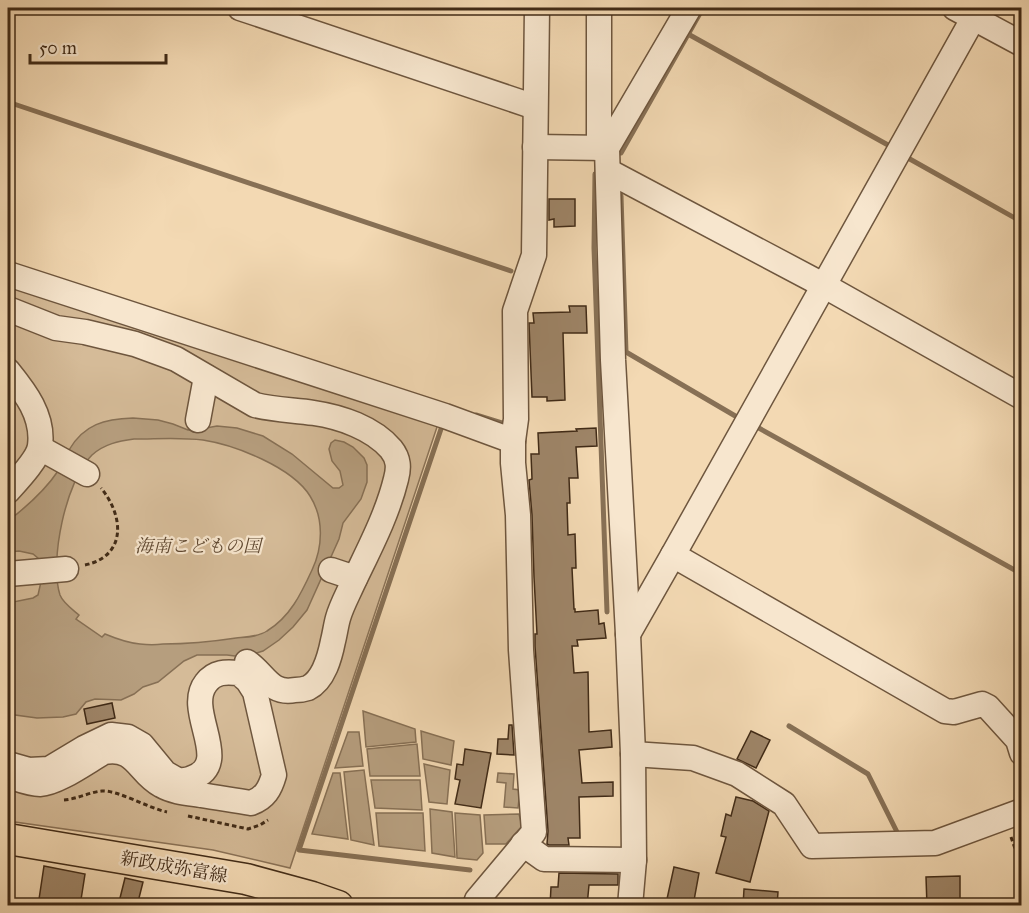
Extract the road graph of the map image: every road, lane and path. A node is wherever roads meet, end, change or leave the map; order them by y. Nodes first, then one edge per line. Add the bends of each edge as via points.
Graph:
1 (240, 8) edge
2 (537, 8) edge
3 (599, 8) edge
4 (689, 8) edge
5 (969, 11) edge
6 (1022, 44) edge
7 (535, 107) junction
8 (535, 147) junction
9 (605, 155) junction
10 (8, 274) edge
11 (823, 285) junction
12 (8, 309) edge
13 (8, 371) edge
14 (206, 377) junction
15 (1022, 397) edge
16 (198, 420) dead end
17 (513, 441) junction
18 (49, 453) junction
19 (87, 474) joint
20 (8, 491) edge
21 (673, 555) junction
22 (66, 569) joint
23 (331, 570) dead end
24 (8, 574) edge
25 (355, 578) junction
26 (628, 634) junction
27 (247, 662) dead end
28 (1022, 753) edge
29 (633, 754) junction
30 (8, 764) edge
31 (8, 776) edge
32 (1013, 814) edge
33 (8, 839) edge
34 (523, 844) junction
35 (634, 860) junction
36 (1022, 869) edge
37 (338, 906) edge
38 (475, 906) edge
39 (630, 906) edge

1 - 7 street
2 - 7 street
3 - 9 street
4 - 9 street
5 - 6 street
5 - 11 street
7 - 8 street
8 - 9 street
8 - 17 street via 534,255 515,311
9 - 11 street
9 - 26 street
10 - 17 street
11 - 15 street
11 - 21 street
12 - 14 street via 56,328 135,344 176,359
13 - 18 street via 27,395
14 - 16 street
14 - 25 street via 255,405 341,419 383,441 393,452 399,464 389,503
17 - 34 street via 521,650 534,832
18 - 19 street
18 - 20 street
19 - 22 path via 114,508 118,535 103,558
21 - 26 street
21 - 28 street via 945,711 982,704 988,707 1018,740
22 - 24 street
23 - 25 street
25 - 27 street via 338,617 327,665 309,688 278,690
26 - 29 street
29 - 32 street via 693,758 737,774 784,804 812,846 935,843
29 - 35 street
30 - 31 street via 29,770 49,769 111,735 128,737 142,745 165,773 179,781 193,778 203,772 210,751 199,703 201,689 222,672 239,673 255,692 274,775 271,787 260,800 251,803 173,791 154,781 134,758 112,750 42,784
32 - 36 path
33 - 37 main road, 新政成弥富線 via 246,879
34 - 35 street via 544,859
34 - 38 street
35 - 39 street

